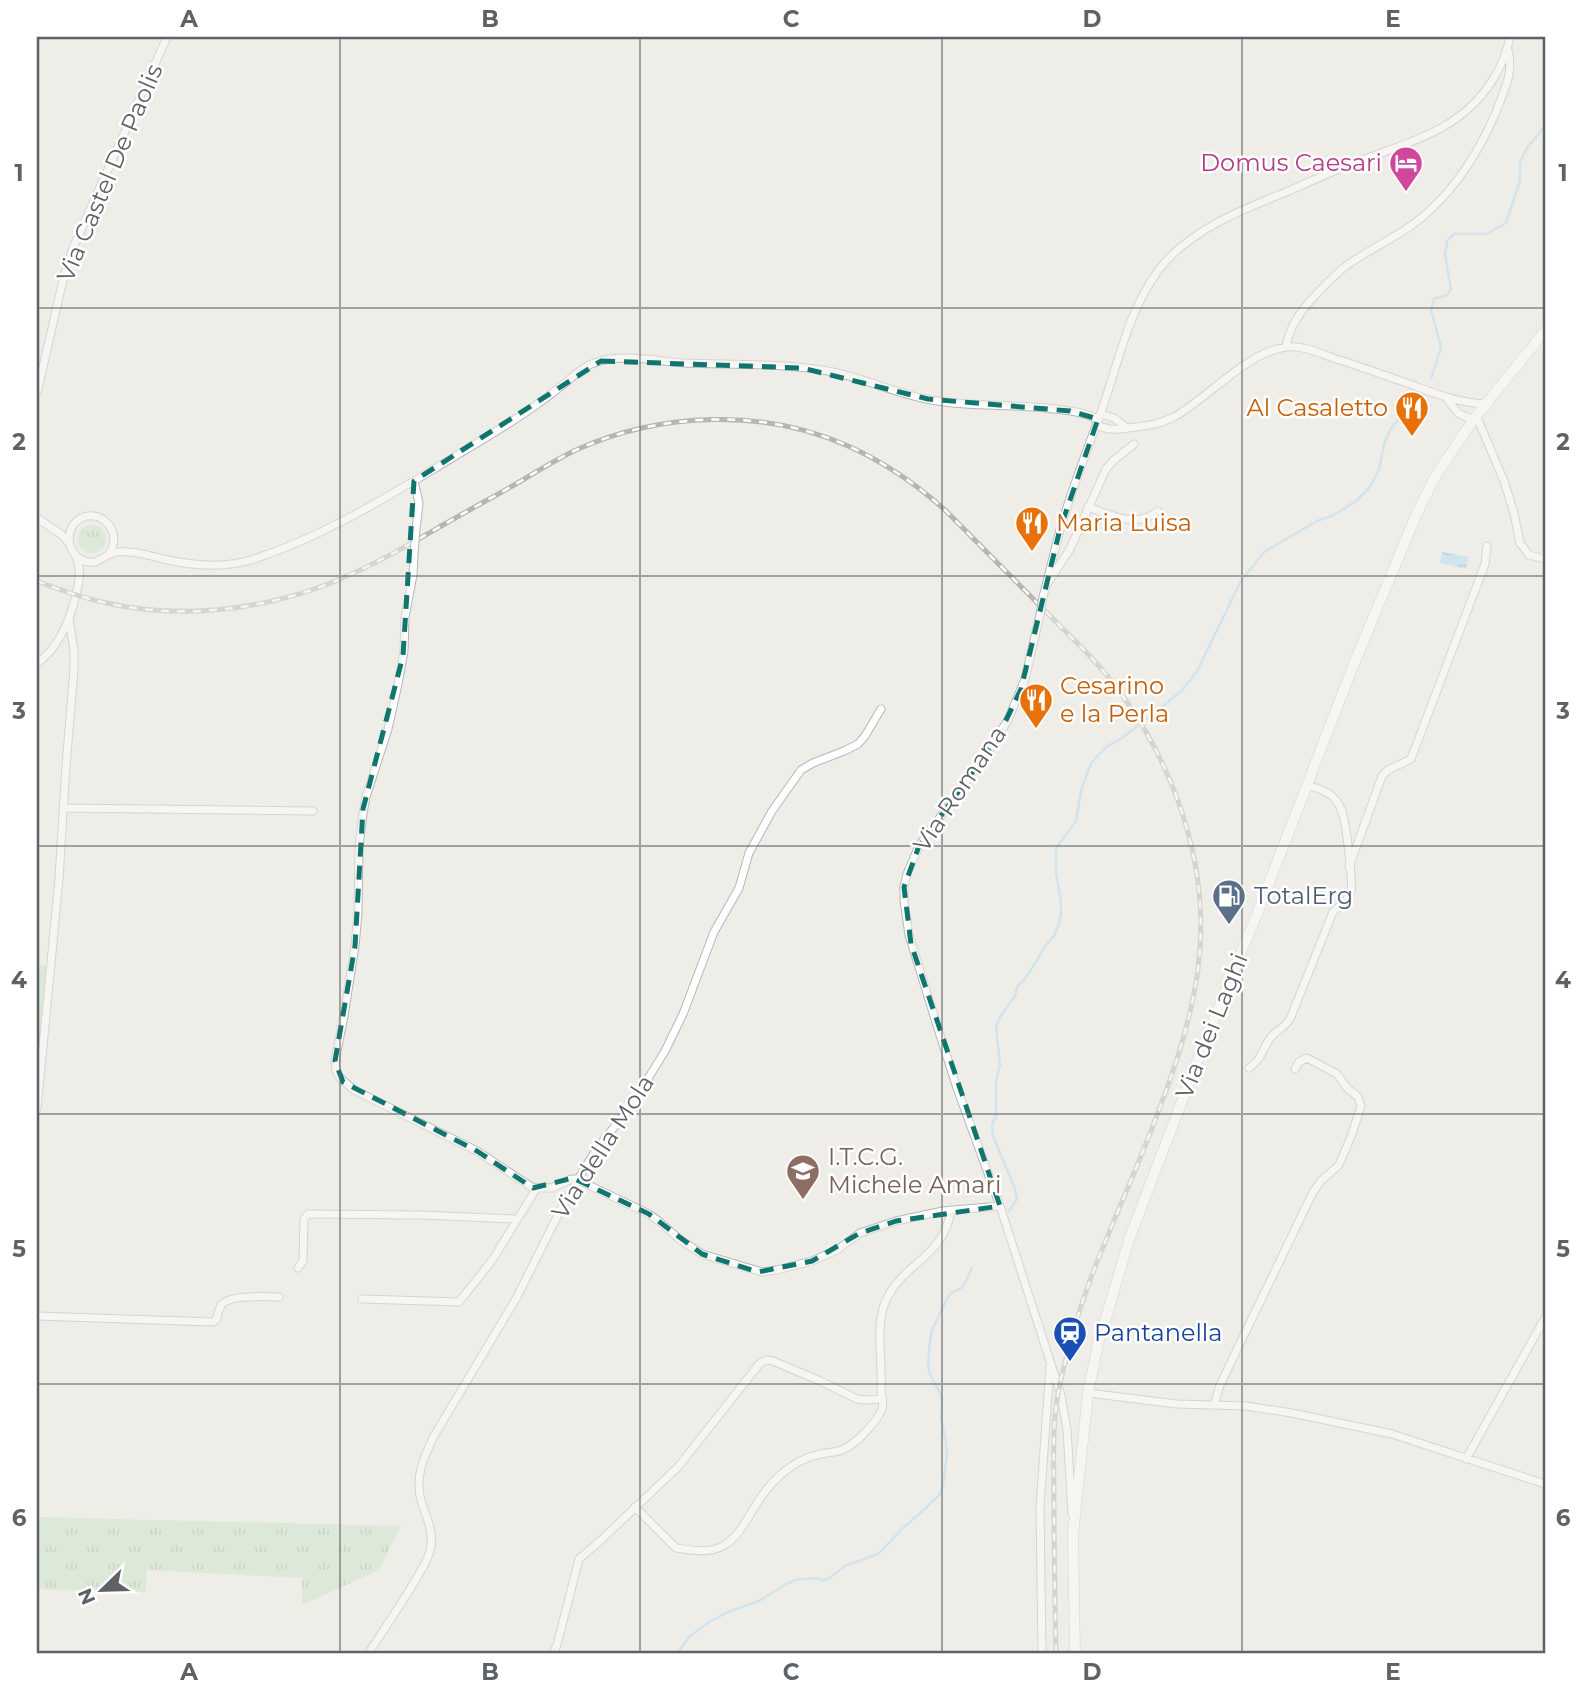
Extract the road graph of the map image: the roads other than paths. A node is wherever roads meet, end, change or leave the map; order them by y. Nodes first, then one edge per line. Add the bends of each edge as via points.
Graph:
1 (167, 37) edge
2 (1510, 37) edge
3 (1508, 48) junction
4 (1545, 331) edge
5 (1286, 347) junction
6 (37, 393) edge
7 (1447, 399) junction
8 (1469, 402) junction
9 (1486, 404) junction
10 (1458, 413) junction
11 (1476, 416) junction
12 (1098, 419) junction
13 (1127, 428) junction
14 (1464, 433) junction
15 (1134, 444) dead end
16 (414, 481) junction
17 (1088, 507) junction
18 (1158, 510) dead end
19 (37, 517) edge
20 (75, 524) junction
21 (53, 528) junction
22 (115, 542) junction
23 (69, 543) junction
24 (1487, 546) dead end
25 (137, 552) junction
26 (109, 554) junction
27 (75, 555) junction
28 (1545, 559) edge
29 (95, 562) junction
30 (79, 579) junction
31 (1047, 584) junction
32 (69, 618) junction
33 (37, 664) edge
34 (881, 709) dead end
35 (1307, 785) junction
36 (63, 808) junction
37 (313, 811) dead end
38 (1349, 867) junction
39 (1249, 1068) dead end
40 (1295, 1069) dead end
41 (37, 1109) edge
42 (578, 1180) junction
43 (536, 1189) junction
44 (1000, 1206) junction
45 (951, 1210) junction
46 (517, 1219) junction
47 (298, 1268) dead end
48 (279, 1297) dead end
49 (362, 1299) dead end
50 (37, 1316) edge
51 (1545, 1318) edge
52 (1051, 1363) junction
53 (1088, 1394) junction
54 (882, 1399) junction
55 (1214, 1405) junction
56 (1466, 1459) junction
57 (1545, 1484) edge
58 (635, 1507) junction
59 (1073, 1534) junction
60 (368, 1654) edge
61 (553, 1654) edge
62 (1042, 1654) edge
63 (1075, 1654) edge

1 - 6 street, Via Castel De Paolis via 73,248
2 - 3 street, Via Romana
3 - 5 street via 1511,68 1500,102 1455,184 1404,231 1330,280 1296,320
3 - 12 street, Via Romana via 1483,94 1450,123 1234,215 1180,248 1140,303
4 - 9 main road, Via dei Laghi
5 - 7 street via 1331,357
5 - 13 street via 1249,363 1173,417
7 - 8 street
7 - 10 street
8 - 9 street
8 - 11 street
9 - 11 main road, Via dei Laghi
10 - 11 street
10 - 14 street
11 - 14 main road, Via dei Laghi
11 - 28 street via 1504,481 1520,543 1529,555
12 - 13 street via 1114,418
12 - 13 street via 1112,430
12 - 16 street via 1070,411 928,399 802,368 609,360 594,362 516,419
12 - 31 street, Via Romana via 1063,520
14 - 35 main road, Via dei Laghi via 1412,524
15 - 17 street via 1106,469
16 - 25 street via 324,531 248,561 200,565
16 - 43 street, bridge via 419,503 404,651 388,729 363,809 355,946 335,1068 351,1088 477,1151
17 - 18 street via 1131,520
17 - 31 street
19 - 21 street
20 - 21 street
20 - 22 street via 92,516 104,520 113,530
20 - 23 street
21 - 23 street
22 - 25 street
22 - 26 street
23 - 27 street
24 - 38 street via 1485,564 1410,760 1382,776
25 - 26 street
26 - 29 street
27 - 29 street
27 - 30 street
29 - 30 street
30 - 32 street
31 - 44 street, Via Romana, bridge via 1025,679 1008,720 921,842 904,887 911,944
32 - 33 street via 57,644
32 - 36 street via 74,665
34 - 42 street, Via della Mola via 858,744 799,772 772,811 714,932 677,1030
35 - 38 street via 1331,795 1342,810
35 - 53 main road, Via dei Laghi via 1130,1237 1098,1343
36 - 37 street
36 - 41 street
38 - 39 street via 1351,892 1333,912 1290,1020 1271,1036 1258,1062
40 - 55 street via 1307,1058 1336,1074 1358,1097 1358,1118 1339,1165 1313,1192
42 - 43 street
42 - 45 street via 649,1214 702,1254 762,1272 822,1257 863,1231
42 - 60 street, Via della Mola via 517,1297 421,1462 419,1488 431,1530 430,1553
43 - 46 street
44 - 45 street
44 - 52 street, Via Romana
45 - 54 street via 940,1241 909,1270 885,1303 880,1336
46 - 47 street via 308,1214 303,1261
46 - 49 street via 459,1302
48 - 50 street via 251,1296 225,1302 213,1322
51 - 56 street
52 - 59 street, Via Romana via 1065,1411
52 - 62 street via 1040,1506
53 - 55 street
53 - 59 main road, Via dei Laghi
54 - 58 street via 857,1399 773,1361 763,1361 686,1458
54 - 58 street via 882,1410 851,1446 800,1460 782,1473 737,1534 720,1548 676,1548
55 - 56 street via 1292,1413 1392,1434
56 - 57 street
58 - 61 street via 578,1560
59 - 63 main road, Via dei Laghi

